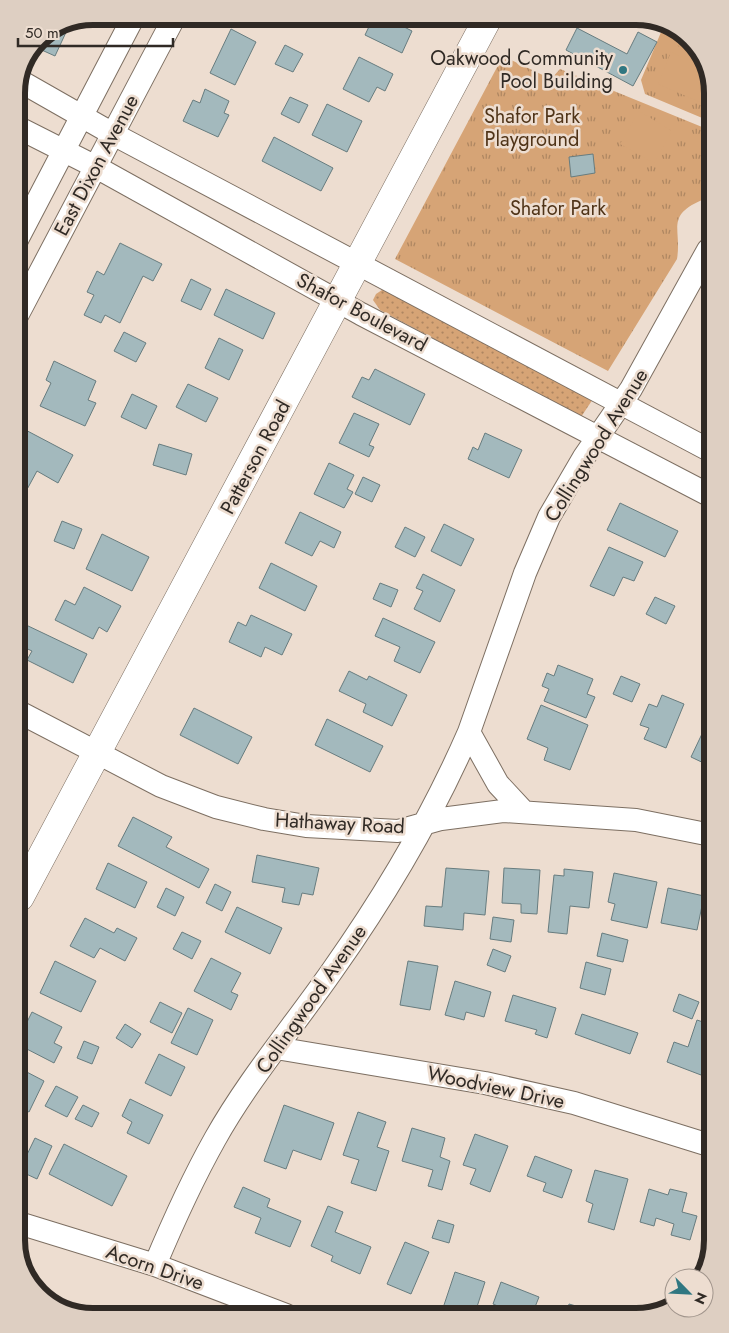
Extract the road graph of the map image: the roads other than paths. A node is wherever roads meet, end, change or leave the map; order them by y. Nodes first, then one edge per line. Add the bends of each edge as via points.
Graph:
1 (129, 25) edge
2 (170, 25) edge
3 (484, 25) edge
4 (26, 84) edge
5 (82, 115) junction
6 (25, 131) edge
7 (113, 134) junction
8 (64, 152) junction
9 (96, 167) junction
10 (25, 225) edge
11 (704, 258) edge
12 (358, 264) junction
13 (25, 301) edge
14 (338, 301) junction
15 (622, 404) junction
16 (599, 437) junction
17 (704, 447) edge
18 (704, 492) edge
19 (25, 715) edge
20 (469, 732) junction
21 (97, 752) junction
22 (524, 812) junction
23 (423, 826) junction
24 (704, 834) edge
25 (25, 888) edge
26 (276, 1048) junction
27 (704, 1144) edge
28 (25, 1225) edge
29 (155, 1266) junction
30 (267, 1308) edge

1 - 5 street, East Dixon Avenue
2 - 7 street, East Dixon Avenue
3 - 12 main road, Patterson Road
4 - 5 street, Shafor Boulevard
5 - 7 street, Shafor Boulevard
5 - 8 street, East Dixon Avenue
6 - 8 street, Shafor Boulevard
7 - 9 street, East Dixon Avenue
7 - 12 street, Shafor Boulevard
8 - 9 street, Shafor Boulevard
8 - 10 street, East Dixon Avenue
9 - 13 street, East Dixon Avenue
9 - 14 street, Shafor Boulevard
11 - 15 street, Collingwood Avenue
12 - 14 main road, Patterson Road
12 - 15 street, Shafor Boulevard
14 - 16 street, Shafor Boulevard
14 - 21 main road, Patterson Road
15 - 16 street, Collingwood Avenue
15 - 17 street, Shafor Boulevard
16 - 18 street, Shafor Boulevard
16 - 20 street, Collingwood Avenue via 549,518 524,573
19 - 21 street, Hathaway Road
20 - 22 street via 498,784
20 - 23 street, Collingwood Avenue
21 - 23 street, Hathaway Road via 161,786 216,807 264,819 306,826 398,830
21 - 25 main road, Patterson Road
22 - 23 street, Hathaway Road via 503,811 441,819
22 - 24 street, Hathaway Road via 636,820
23 - 26 street, Collingwood Avenue via 375,908
26 - 27 street, Woodview Drive via 502,1087 574,1103
26 - 29 street, Collingwood Avenue via 216,1138 180,1206
28 - 29 street, Acorn Drive
29 - 30 street, Acorn Drive

